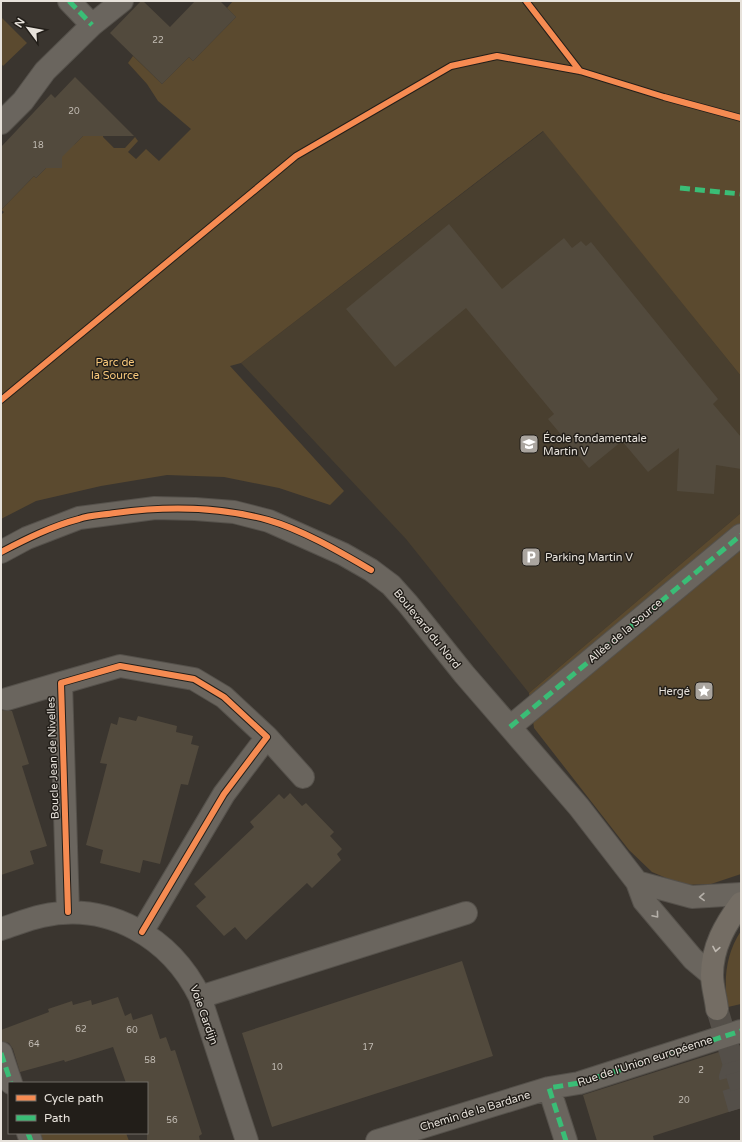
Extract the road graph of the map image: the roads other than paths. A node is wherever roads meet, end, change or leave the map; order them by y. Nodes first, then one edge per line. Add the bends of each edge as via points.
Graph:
1 (69, 1) edge
2 (122, 1) edge
3 (92, 25) junction
4 (1, 123) edge
5 (741, 535) edge
6 (1, 552) edge
7 (60, 683) junction
8 (7, 699) dead end
9 (510, 727) junction
10 (268, 737) junction
11 (303, 777) dead end
12 (638, 882) junction
13 (741, 894) edge
14 (741, 903) edge
15 (68, 912) junction
16 (466, 913) dead end
17 (1, 929) edge
18 (142, 932) junction
19 (712, 975) junction
20 (200, 997) junction
21 (717, 1009) tunnel mouth
22 (741, 1031) edge
23 (1, 1053) edge
24 (11, 1082) edge
25 (549, 1088) junction
26 (247, 1141) edge
27 (378, 1141) edge
28 (566, 1141) edge

1 - 3 street
2 - 3 street
3 - 4 street via 45,71 23,101
5 - 9 street, Allée de la Source
6 - 9 street, Boulevard du Nord via 27,538 80,518 155,508 234,512 269,520 343,554 391,585
7 - 8 street, Boucle Jean de Nivelles
7 - 10 street, Boucle Jean de Nivelles via 120,666 194,680 224,697
7 - 15 street, Boucle Jean de Nivelles
9 - 12 street, Boulevard du Nord via 579,807
10 - 11 street, Boucle Jean de Nivelles
10 - 18 street via 224,794
13 -> 12 street via 692,898
12 -> 19 street, Boulevard du Nord via 644,901 693,959
14 -> 19 main road via 716,944
15 - 17 street, Voie Cardijn via 41,916
15 - 18 street, Voie Cardijn via 107,918
16 - 20 street
18 - 20 street, Voie Cardijn via 159,943 178,961
19 - 21 main road
20 - 26 street, Voie Cardijn
22 - 25 street, Rue de l'Union européenne via 579,1083
23 - 24 street
25 - 27 street, Chemin de la Bardane
25 - 28 street

